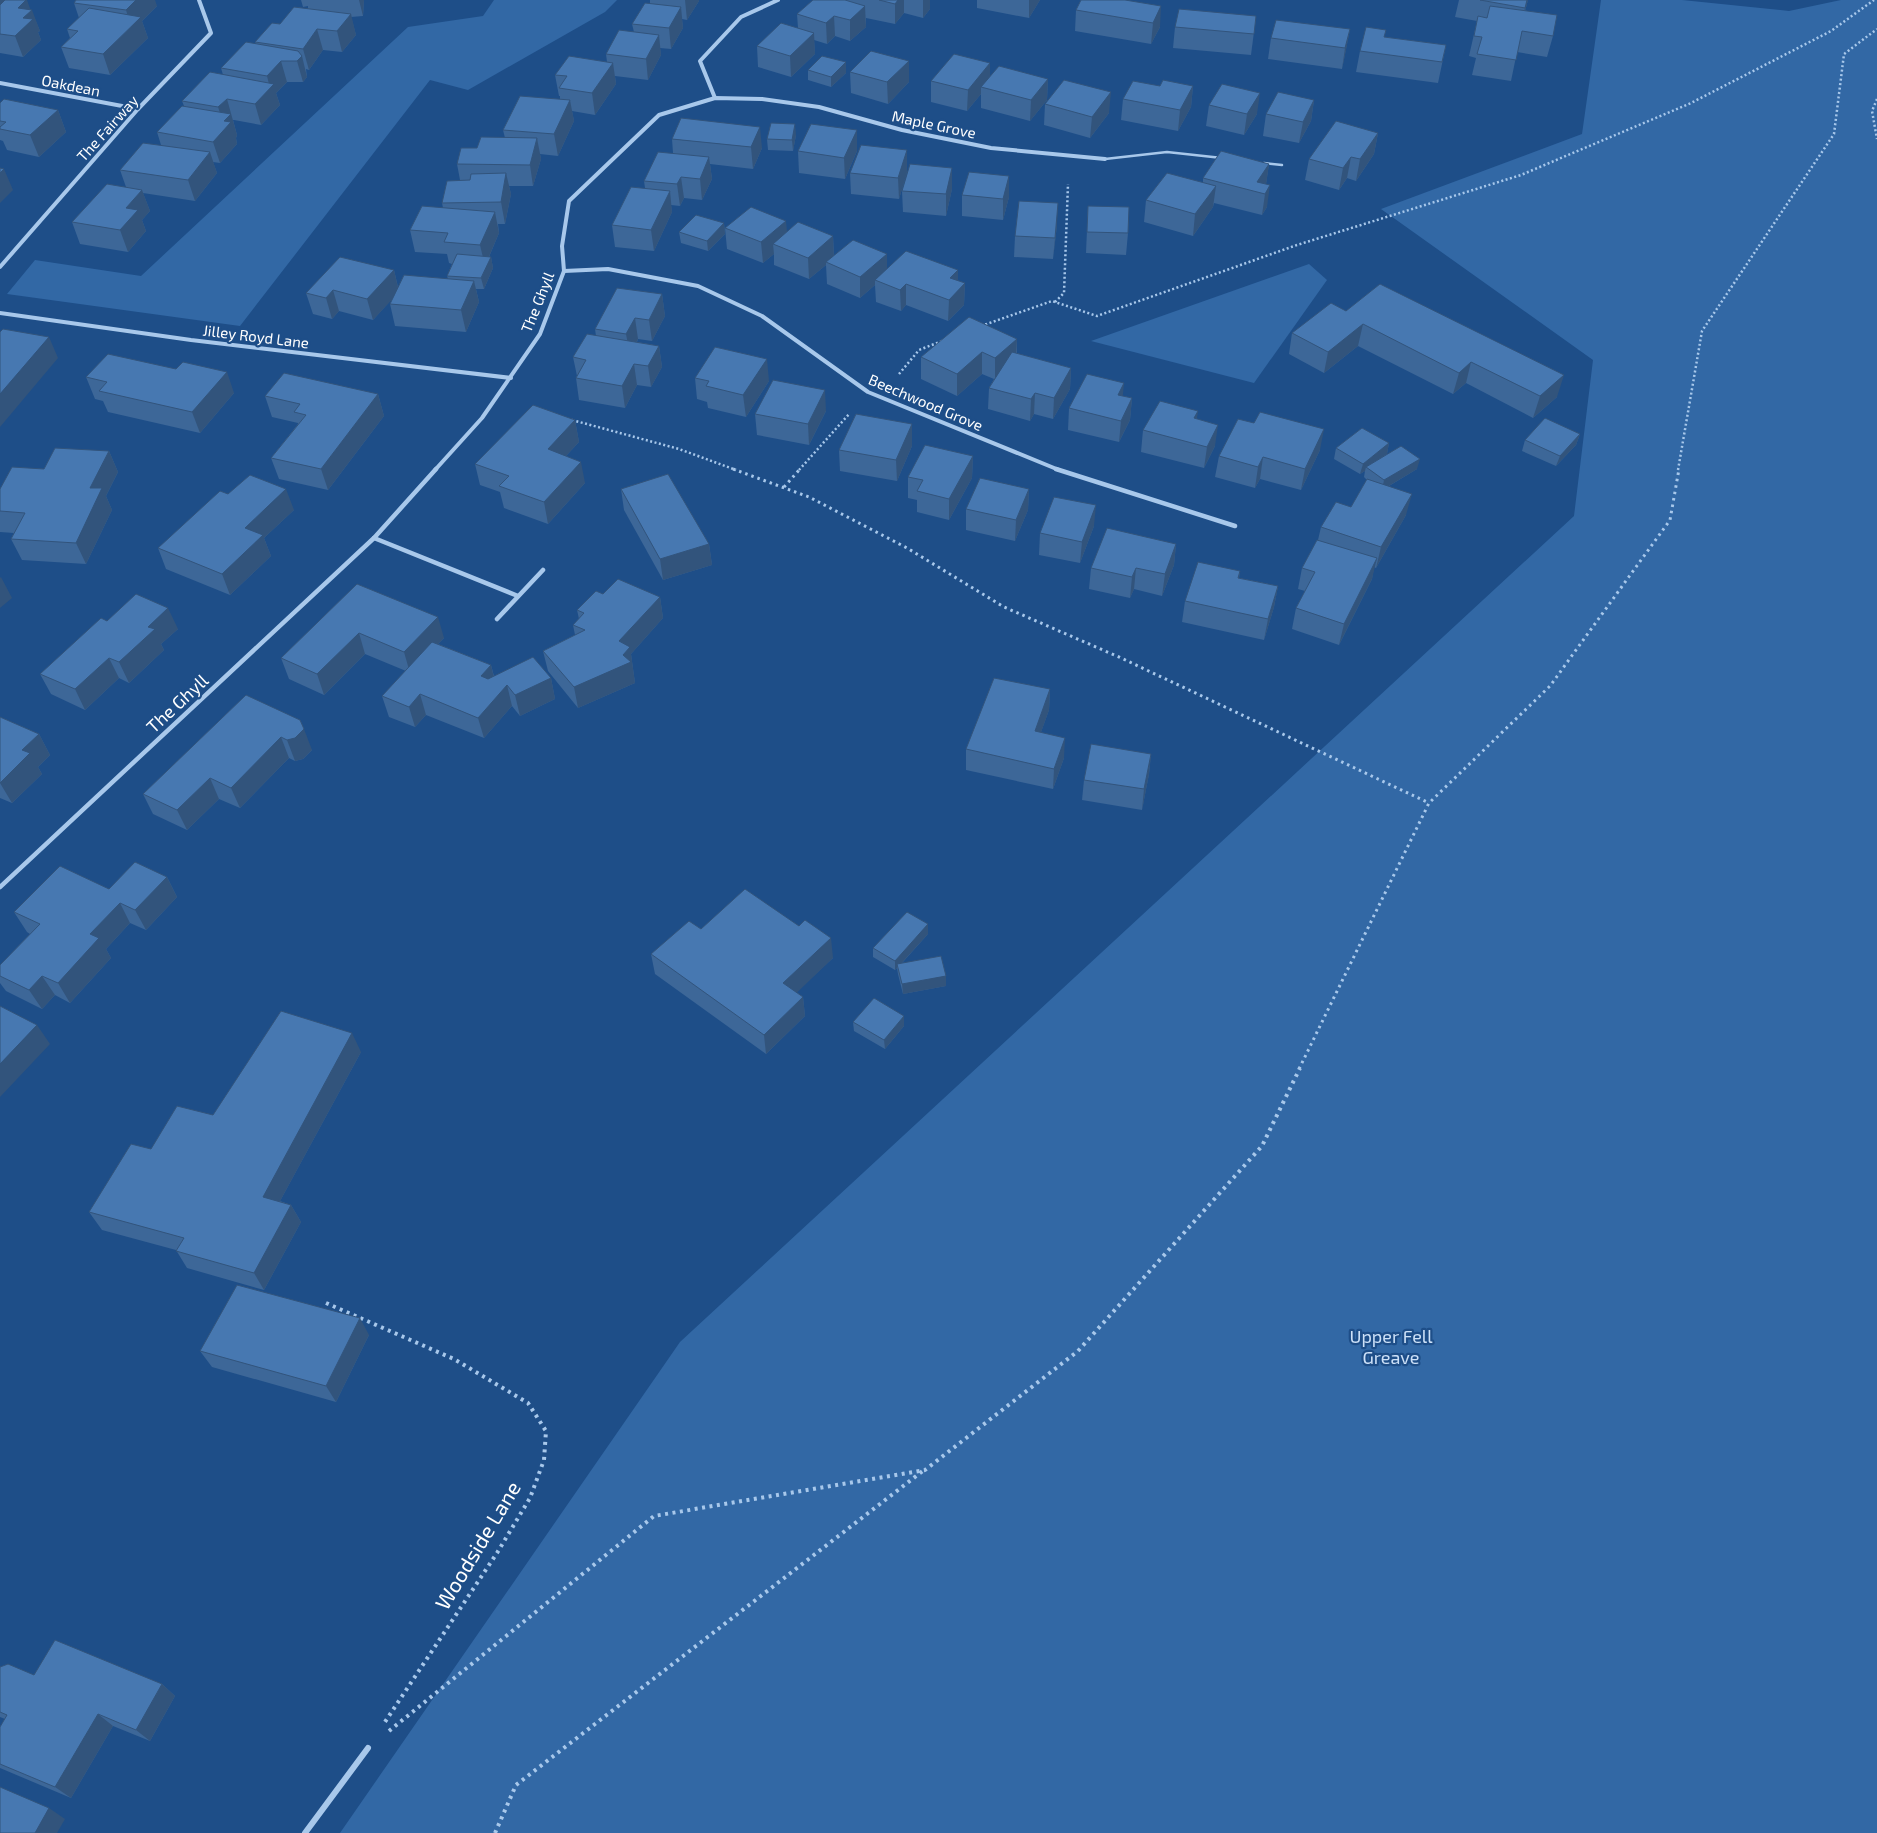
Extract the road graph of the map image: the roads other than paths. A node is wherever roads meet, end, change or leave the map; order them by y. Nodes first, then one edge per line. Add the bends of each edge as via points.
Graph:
1 (199, 0) edge
2 (778, 0) edge
3 (0, 83) edge
4 (716, 98) junction
5 (762, 99) joint
6 (138, 110) junction
7 (1224, 158) edge
8 (1105, 159) joint
9 (1263, 163) edge
10 (1282, 165) dead end
11 (0, 266) edge
12 (564, 271) junction
13 (0, 313) edge
14 (511, 378) junction
15 (1235, 526) dead end
16 (374, 538) junction
17 (543, 570) dead end
18 (518, 596) junction
19 (497, 619) dead end
20 (0, 887) edge
21 (368, 1748) road end
22 (305, 1833) edge

1 - 6 street, The Fairway via 211,33
2 - 4 street via 741,17 700,61
3 - 6 street, Oakdean
4 - 5 street, The Ghyll
4 - 12 street, The Ghyll via 659,115 569,201 562,246
5 - 8 street, Maple Grove via 819,107 902,130 991,148
6 - 11 street, The Fairway
7 - 8 lane via 1167,152
9 - 10 lane
12 - 14 street, The Ghyll via 540,334
12 - 15 street, Beechwood Grove via 608,269 698,286 762,316 868,392 1064,472
13 - 14 street, Jilley Royd Lane via 191,340
14 - 16 street, The Ghyll via 482,418
16 - 18 street
16 - 20 street, The Ghyll
17 - 18 street
18 - 19 street
21 - 22 street

